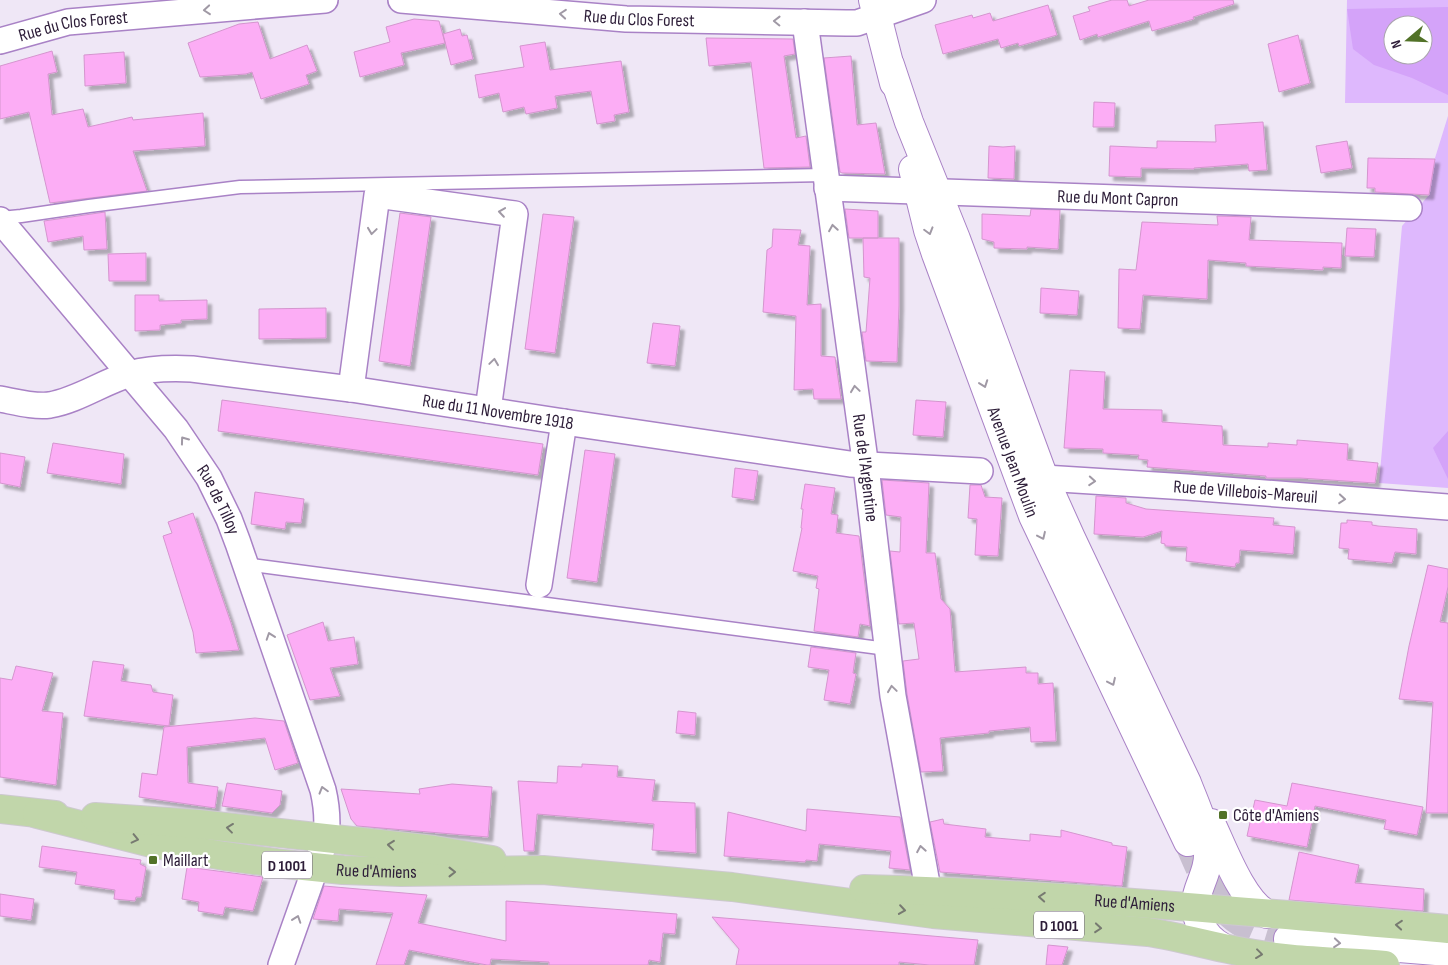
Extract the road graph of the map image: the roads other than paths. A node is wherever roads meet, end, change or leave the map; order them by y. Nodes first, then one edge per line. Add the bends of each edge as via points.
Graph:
1 (326, 0) edge
2 (401, 0) edge
3 (923, 0) edge
4 (875, 8) edge
5 (98, 9) edge
6 (676, 10) edge
7 (805, 22) junction
8 (0, 41) edge
9 (826, 182) junction
10 (928, 192) junction
11 (1409, 208) dead end
12 (0, 219) edge
13 (130, 374) junction
14 (351, 389) junction
15 (0, 400) edge
16 (488, 410) junction
17 (564, 422) junction
18 (865, 464) junction
19 (980, 471) dead end
20 (1044, 478) junction
21 (1448, 507) edge
22 (245, 564) junction
23 (540, 585) dead end
24 (887, 649) junction
25 (1187, 783) junction
26 (0, 809) edge
27 (37, 814) junction
28 (326, 838) junction
29 (1188, 842) tunnel mouth
30 (316, 867) junction
31 (543, 870) junction
32 (1246, 893) junction
33 (1196, 901) junction
34 (930, 902) junction
35 (1267, 914) junction
36 (1448, 929) edge
37 (1288, 939) tunnel mouth
38 (1222, 947) junction
39 (1448, 952) edge
40 (281, 965) edge
41 (1385, 965) edge

1 -> 5 street, Rue du Clos Forest
6 -> 2 street, Rue du Clos Forest via 607,18
3 - 4 street, Rue du Clos Forest
4 - 7 street, Rue du Clos Forest via 856,23
4 - 10 street, Avenue Jean Moulin
5 - 8 street, Rue du Clos Forest via 68,22
7 -> 6 street, Rue du Clos Forest
7 - 9 street, Rue de l'Argentine
9 - 10 street, Rue du Mont Capron
9 - 12 lane via 240,187
18 -> 9 street, Rue de l'Argentine
10 - 11 street, Rue du Mont Capron
10 - 20 street, Avenue Jean Moulin
10 -> 29 street, Avenue Jean Moulin via 936,254 1033,516
12 - 13 street, Rue de Tilloy
13 - 14 street, Rue du 11 Novembre 1918 via 192,369
13 - 15 street, Rue du 11 Novembre 1918 via 54,404
22 -> 13 street, Rue de Tilloy via 223,507 199,463 176,429
14 - 16 street, Rue du 11 Novembre 1918
16 -> 14 street via 515,214 377,194
16 - 17 street, Rue du 11 Novembre 1918
17 - 18 street, Rue du 11 Novembre 1918
17 - 23 street
18 - 19 street
18 - 24 street, Rue de l'Argentine
20 -> 21 street, Rue de Villebois-Mareuil
20 - 25 street, Avenue Jean Moulin
22 - 24 lane
28 -> 22 street, Rue de Tilloy via 328,822 323,790
34 -> 24 street, Rue de l'Argentine via 895,712
25 - 32 street, Avenue Jean Moulin via 1204,808
25 - 33 street, Avenue Jean Moulin via 1208,849 1207,869
26 - 27 main road, Rue d'Amiens / D 1001
28 -> 27 main road, Rue d'Amiens / D 1001 via 163,821
27 -> 30 main road, Rue d'Amiens / D 1001 via 156,844
28 - 30 street, Rue de Tilloy
31 -> 28 main road, Rue d'Amiens / D 1001 via 434,850
30 -> 31 main road, Rue d'Amiens / D 1001 via 440,873
40 -> 30 street, Rue de Tilloy
31 - 34 main road, Rue d'Amiens / D 1001
32 - 33 street via 1234,884 1222,881 1210,883
32 - 35 street, Avenue Jean Moulin
33 -> 34 main road, Rue d'Amiens / D 1001
33 - 35 main road, Rue d'Amiens / D 1001
33 - 38 street via 1202,928
34 -> 38 main road, Rue d'Amiens / D 1001 via 1148,932
36 -> 35 main road, Rue d'Amiens / D 1001
37 -> 39 street
38 -> 41 main road, Rue d'Amiens / D 1001 via 1277,956

